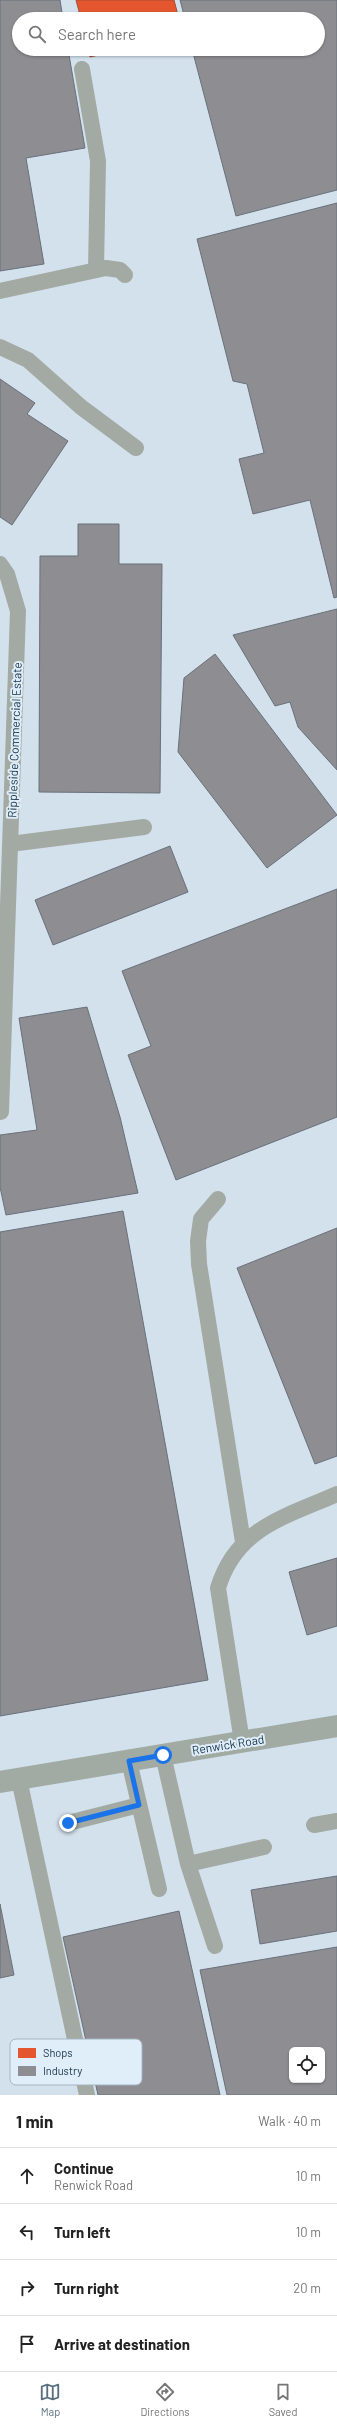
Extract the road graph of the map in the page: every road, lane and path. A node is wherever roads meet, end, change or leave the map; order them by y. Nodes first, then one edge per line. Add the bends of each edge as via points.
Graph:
1 (82, 69) dead end
2 (96, 270) junction
3 (124, 275) dead end
4 (0, 291) edge
5 (0, 347) edge
6 (136, 448) dead end
7 (0, 564) edge
8 (144, 827) dead end
9 (10, 844) junction
10 (1, 1112) dead end
11 (218, 1199) dead end
12 (337, 1494) edge
13 (243, 1542) junction
14 (337, 1726) edge
15 (242, 1742) junction
16 (163, 1755) junction
17 (129, 1761) junction
18 (10, 1781) edge
19 (139, 1805) junction
20 (337, 1822) edge
21 (68, 1823) dead end
22 (314, 1825) dead end
23 (264, 1847) dead end
24 (188, 1864) junction
25 (159, 1889) dead end
26 (215, 1946) dead end
27 (73, 2039) edge
28 (85, 2085) edge
29 (87, 2095) edge

1 - 2 lane via 98,160
2 - 3 lane via 114,268
2 - 4 lane
5 - 6 lane via 28,360 80,408
7 - 9 lane, Rippleside Commercial Estate via 7,574 18,611
8 - 9 lane
9 - 10 lane, Rippleside Commercial Estate
11 - 13 lane via 201,1219 198,1241 199,1264
12 - 13 lane via 271,1524
13 - 15 lane via 229,1560 218,1588
14 - 15 street, Renwick Road
15 - 16 street, Renwick Road
16 - 17 street, Renwick Road
16 - 24 lane
17 - 18 street, Renwick Road
17 - 19 lane
18 - 27 lane
19 - 21 lane
19 - 25 lane
20 - 22 lane
23 - 24 lane
24 - 26 lane
28 - 29 lane

